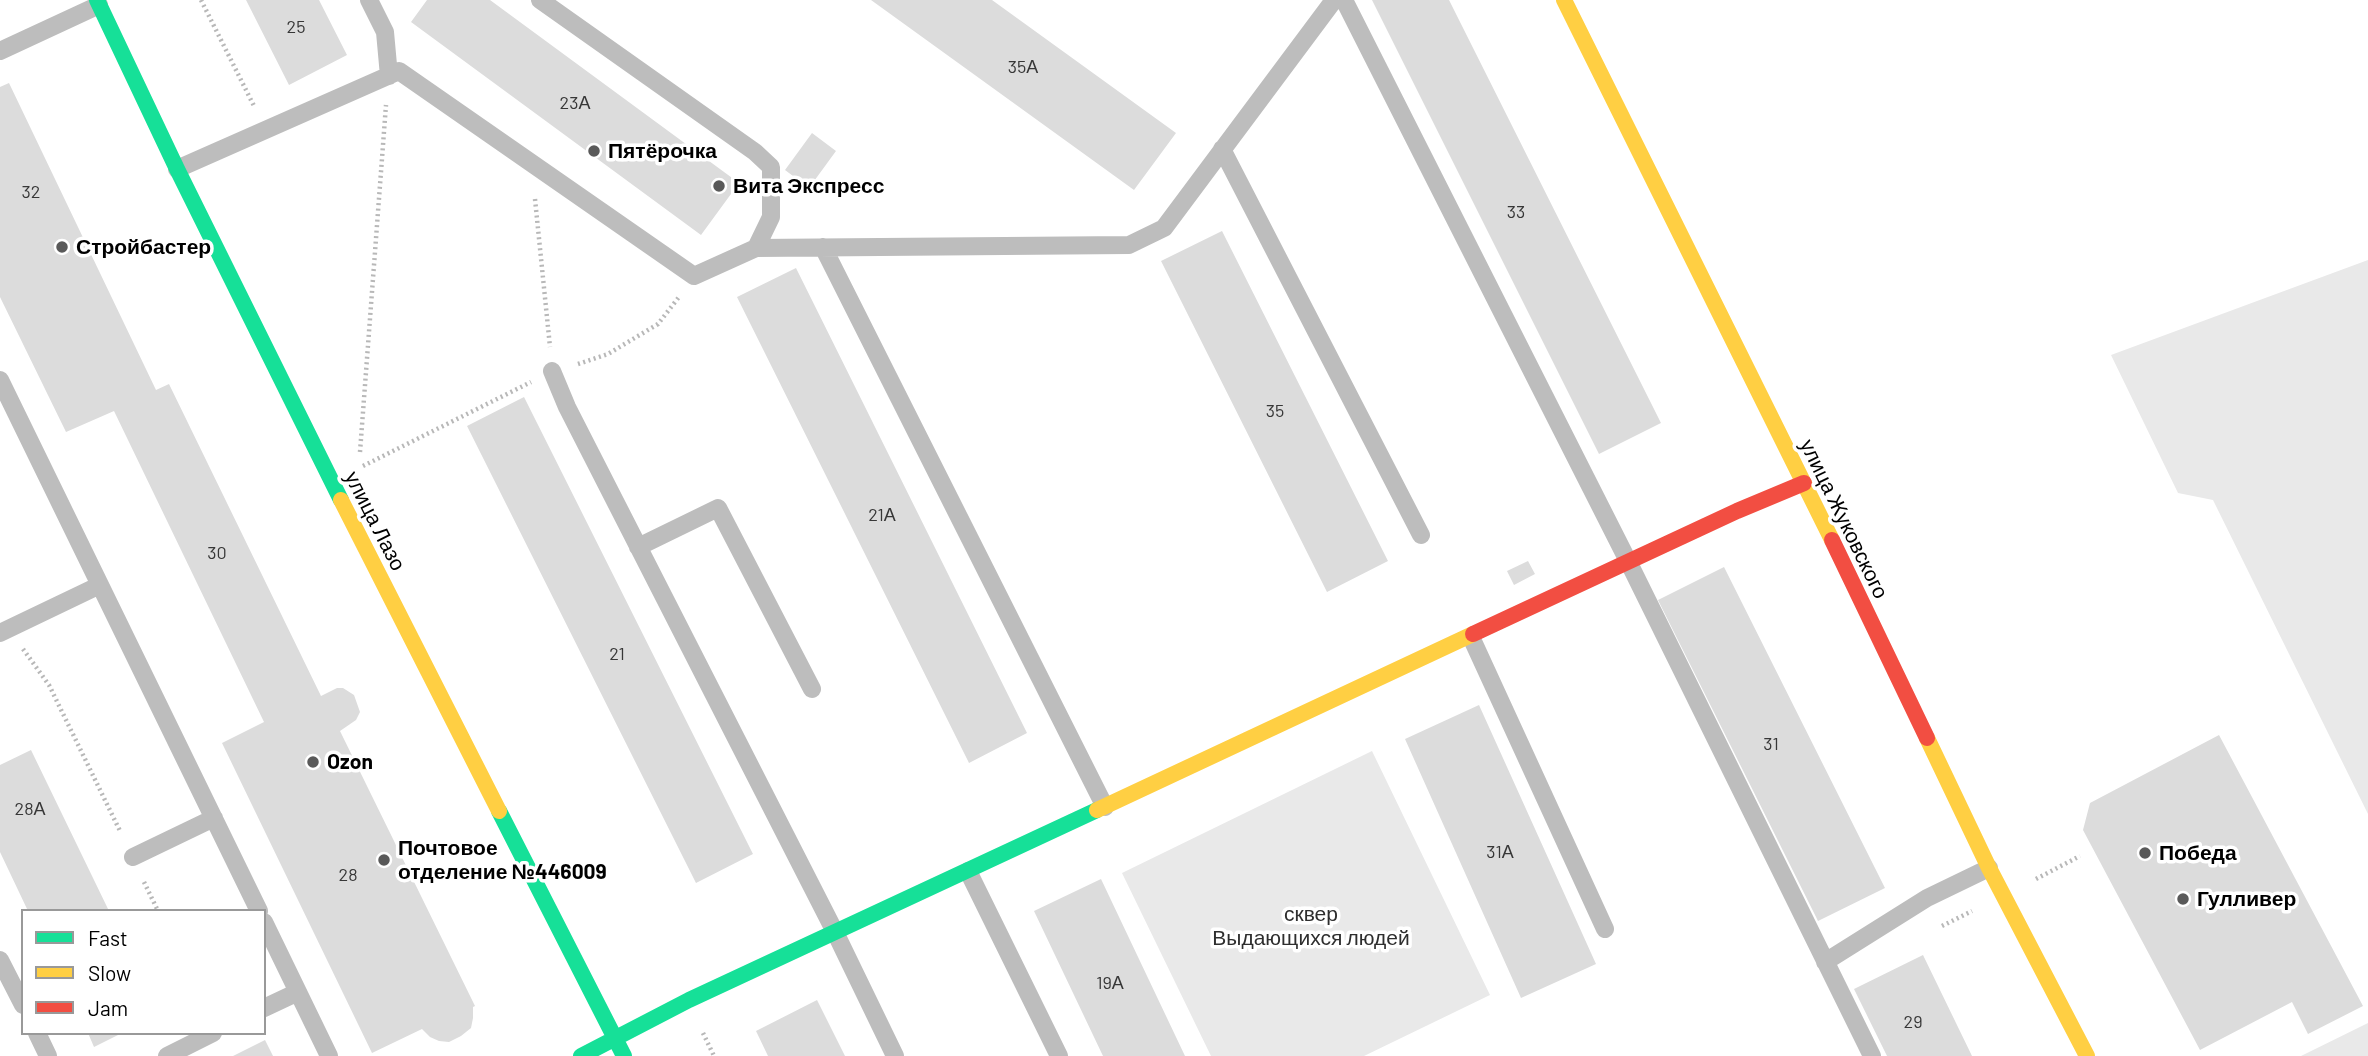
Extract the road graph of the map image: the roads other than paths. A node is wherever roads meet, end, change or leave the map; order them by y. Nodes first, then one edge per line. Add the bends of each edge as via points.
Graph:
1 (540, 0) edge
2 (1334, 0) edge
3 (1344, 0) edge
4 (1564, 0) edge
5 (98, 2) edge
6 (375, 3) edge
7 (0, 51) edge
8 (389, 76) junction
9 (1222, 149) junction
10 (177, 169) junction
11 (823, 247) junction
12 (756, 248) junction
13 (552, 371) road end
14 (0, 380) edge
15 (1804, 483) junction
16 (1421, 535) dead end
17 (638, 547) junction
18 (1629, 563) junction
19 (100, 585) junction
20 (4, 631) edge
21 (1471, 637) junction
22 (812, 689) dead end
23 (1105, 807) junction
24 (214, 818) junction
25 (133, 857) road end
26 (1989, 868) junction
27 (968, 871) junction
28 (258, 909) edge
29 (266, 926) edge
30 (1605, 929) dead end
31 (835, 932) junction
32 (0, 960) edge
33 (1825, 962) junction
34 (298, 992) junction
35 (21, 1002) edge
36 (266, 1007) edge
37 (38, 1035) edge
38 (209, 1035) edge
39 (615, 1038) junction
40 (48, 1056) edge
41 (167, 1056) edge
42 (329, 1056) edge
43 (581, 1056) edge
44 (624, 1056) edge
45 (895, 1056) edge
46 (1059, 1056) edge
47 (1872, 1056) edge
48 (2087, 1056) edge

1 - 12 lane via 771,167 771,217
2 - 9 lane
3 - 18 lane
4 - 15 street, улица Жуковского
5 - 7 lane
5 - 10 street, улица Лазо
6 - 8 lane via 385,32
8 - 10 lane
8 - 12 lane via 399,71 694,276
9 - 11 lane via 1164,228 1129,245
9 - 16 lane
10 - 39 street, улица Лазо
11 - 12 lane
11 - 23 lane
13 - 17 lane
14 - 19 lane
15 - 18 street
15 - 26 street, улица Жуковского
17 - 22 lane via 718,508
17 - 31 lane
18 - 21 street
18 - 33 lane
19 - 20 lane
19 - 24 lane
21 - 23 street
21 - 30 lane
23 - 27 street
24 - 25 lane
24 - 28 lane
26 - 33 lane via 1927,898
26 - 48 street, улица Жуковского
27 - 31 street
27 - 46 lane
29 - 34 lane
31 - 39 street
31 - 45 lane
32 - 35 lane
33 - 47 lane
34 - 36 lane
34 - 42 lane
37 - 40 lane
38 - 41 lane
39 - 43 street
39 - 44 street, улица Лазо

